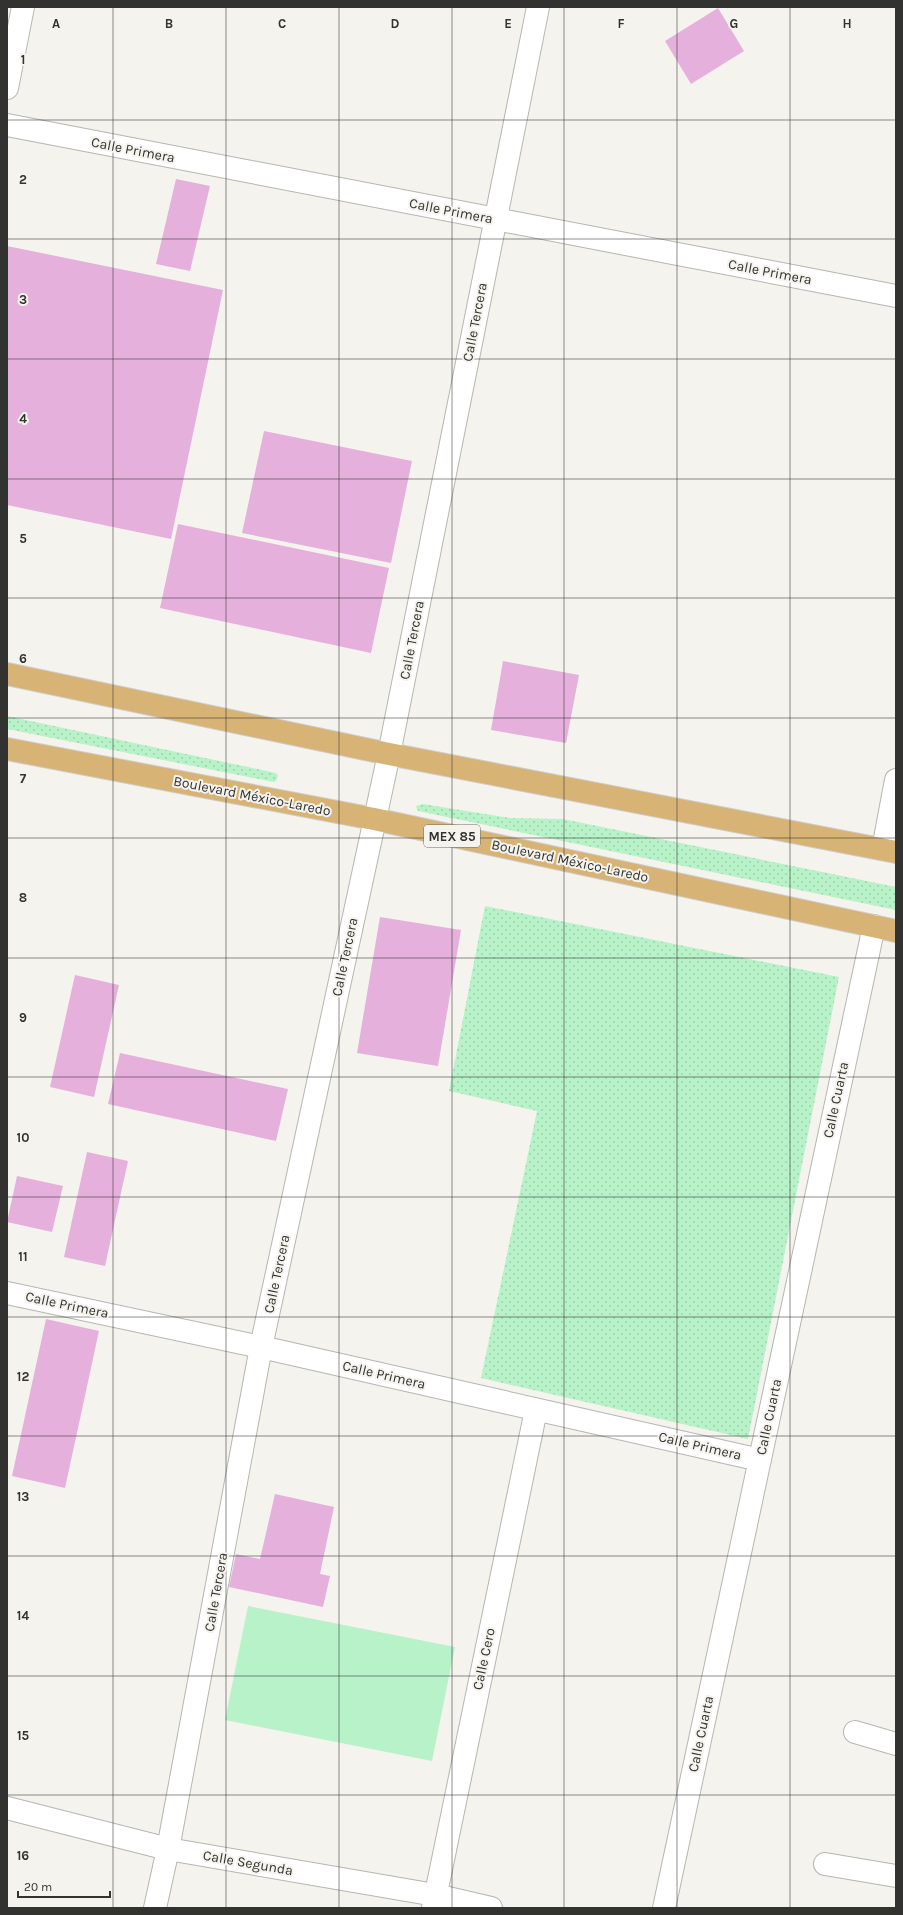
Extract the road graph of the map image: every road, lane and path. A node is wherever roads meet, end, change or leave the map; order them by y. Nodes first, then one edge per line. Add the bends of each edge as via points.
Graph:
1 (23, 7) edge
2 (538, 7) edge
3 (7, 88) edge
4 (7, 125) edge
5 (495, 220) junction
6 (896, 296) edge
7 (7, 674) edge
8 (7, 749) edge
9 (389, 754) junction
10 (896, 780) edge
11 (374, 819) junction
12 (890, 850) edge
13 (874, 926) junction
14 (896, 931) edge
15 (7, 1293) edge
16 (261, 1347) junction
17 (536, 1410) junction
18 (760, 1460) junction
19 (855, 1732) dead end
20 (896, 1744) edge
21 (7, 1808) edge
22 (168, 1849) junction
23 (825, 1864) dead end
24 (896, 1875) edge
25 (434, 1901) edge
26 (155, 1908) edge
27 (491, 1908) edge
28 (664, 1908) edge

1 - 3 street
2 - 5 street, Calle Tercera
4 - 5 street, Calle Primera
5 - 6 street, Calle Primera
5 - 9 street, Calle Tercera
7 - 9 main road
8 - 11 main road, Boulevard México-Laredo / MEX 85
9 - 11 street, Calle Tercera
9 - 12 main road
10 - 12 street
11 - 13 main road, Boulevard México-Laredo / MEX 85
11 - 16 street, Calle Tercera
13 - 14 main road, Boulevard México-Laredo / MEX 85
13 - 18 street, Calle Cuarta
15 - 16 street, Calle Primera
16 - 17 street, Calle Primera
16 - 22 street, Calle Tercera
17 - 18 street, Calle Primera
17 - 25 street, Calle Cero
18 - 28 street, Calle Cuarta
19 - 20 street
21 - 22 street, Calle Segunda
22 - 25 street, Calle Segunda
22 - 26 street, Calle Tercera
23 - 24 street
25 - 27 street, Calle Segunda

